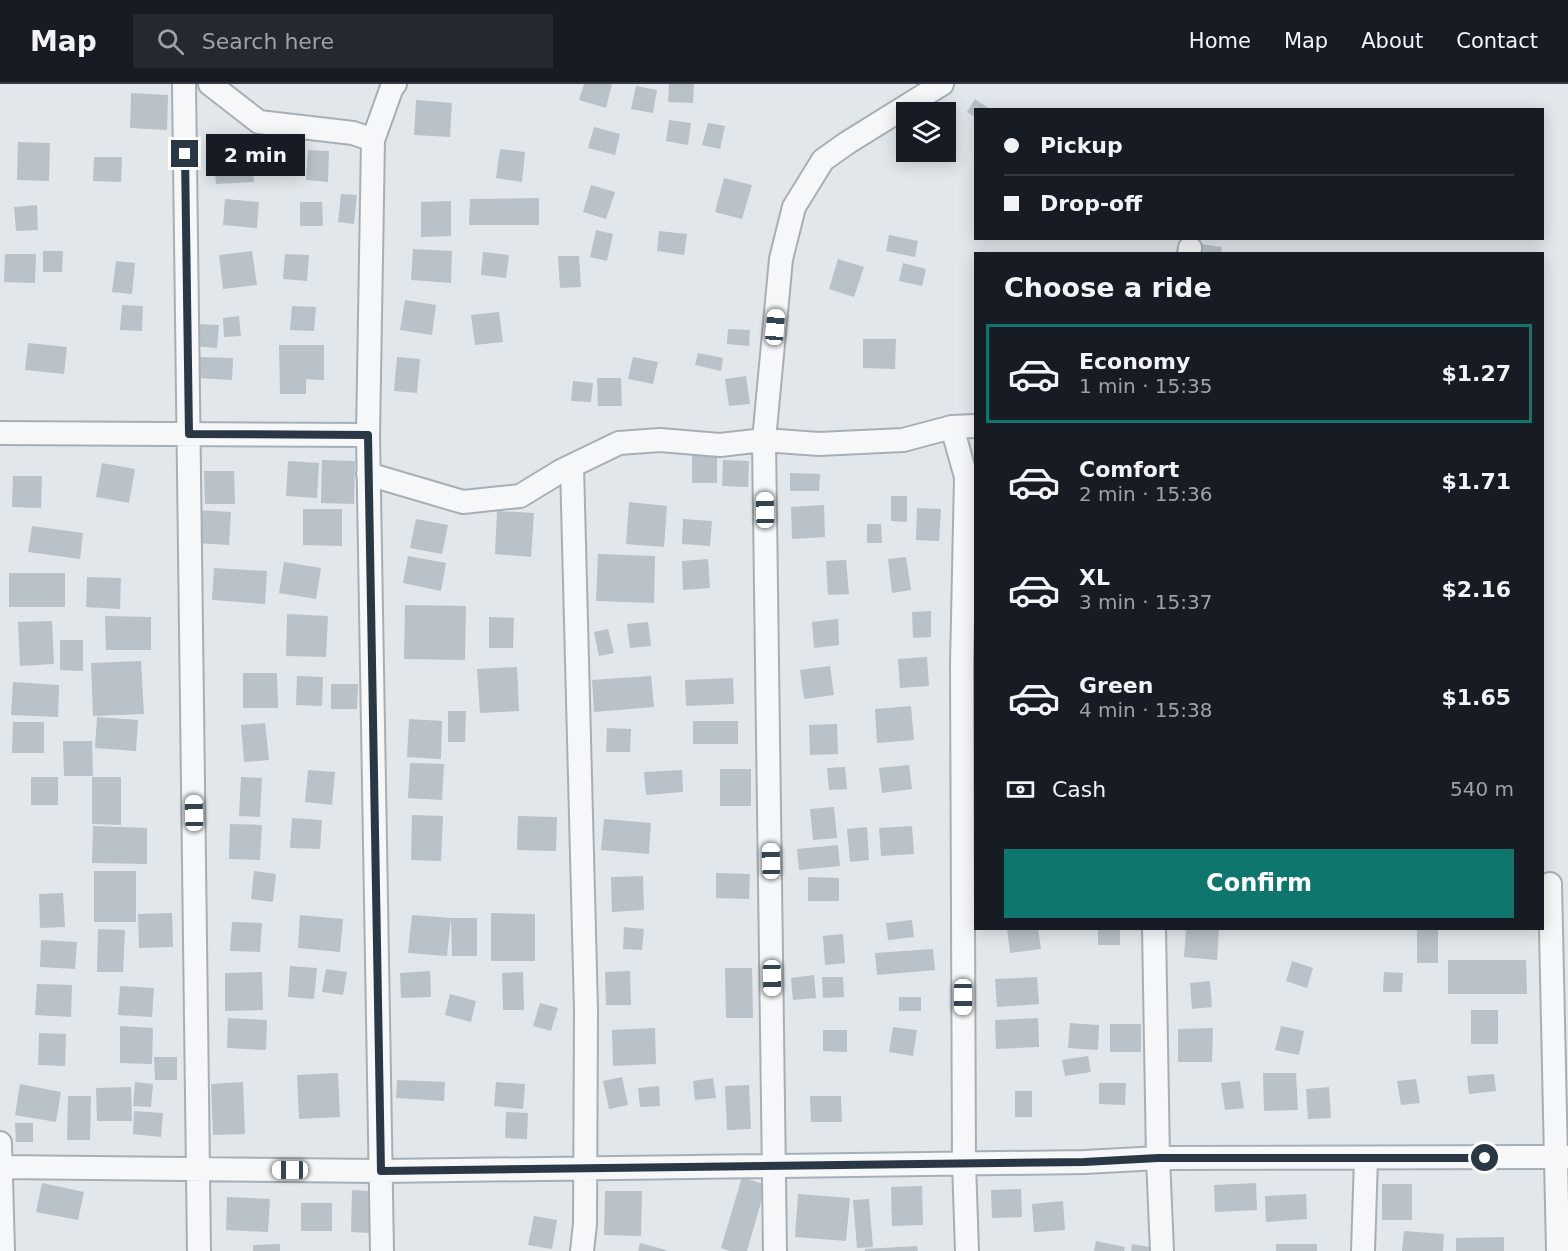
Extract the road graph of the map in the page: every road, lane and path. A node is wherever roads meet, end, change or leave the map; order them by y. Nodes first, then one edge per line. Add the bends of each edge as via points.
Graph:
1 (184, 84) edge
2 (210, 84) edge
3 (395, 84) edge
4 (942, 84) edge
5 (373, 140) junction
6 (974, 426) edge
7 (952, 428) junction
8 (0, 433) edge
9 (189, 434) junction
10 (368, 435) junction
11 (764, 440) junction
12 (572, 466) junction
13 (368, 474) junction
14 (1550, 884) dead end
15 (1154, 930) edge
16 (0, 1143) edge
17 (1562, 1157) edge
18 (1158, 1158) junction
19 (1366, 1159) junction
20 (964, 1163) junction
21 (775, 1166) junction
22 (0, 1167) edge
23 (584, 1168) junction
24 (199, 1169) junction
25 (381, 1171) junction
26 (3, 1251) edge
27 (199, 1251) edge
28 (382, 1251) edge
29 (582, 1251) edge
30 (775, 1251) edge
31 (967, 1251) edge
32 (1162, 1251) edge
33 (1363, 1251) edge
34 (1558, 1251) edge

1 - 9 street
2 - 5 street via 259,122 353,133
3 - 5 street
4 - 11 street via 823,160 794,207 781,259
5 - 10 street
6 - 7 street
7 - 11 street via 903,440 819,444
7 - 20 street via 966,477 962,665
8 - 9 street
9 - 10 street
9 - 24 street
10 - 13 street
11 - 12 street via 720,445 660,440 619,443
11 - 21 street
12 - 13 street via 520,496 463,502
12 - 23 street via 586,1010
13 - 25 street
14 - 17 street
15 - 18 street
16 - 22 street
17 - 19 street
17 - 34 street
18 - 19 street
18 - 20 street
18 - 32 street
19 - 33 street
20 - 21 street
20 - 31 street
21 - 23 street
21 - 30 street
22 - 24 street
22 - 26 street
23 - 25 street
23 - 29 street
24 - 25 street
24 - 27 street
25 - 28 street

